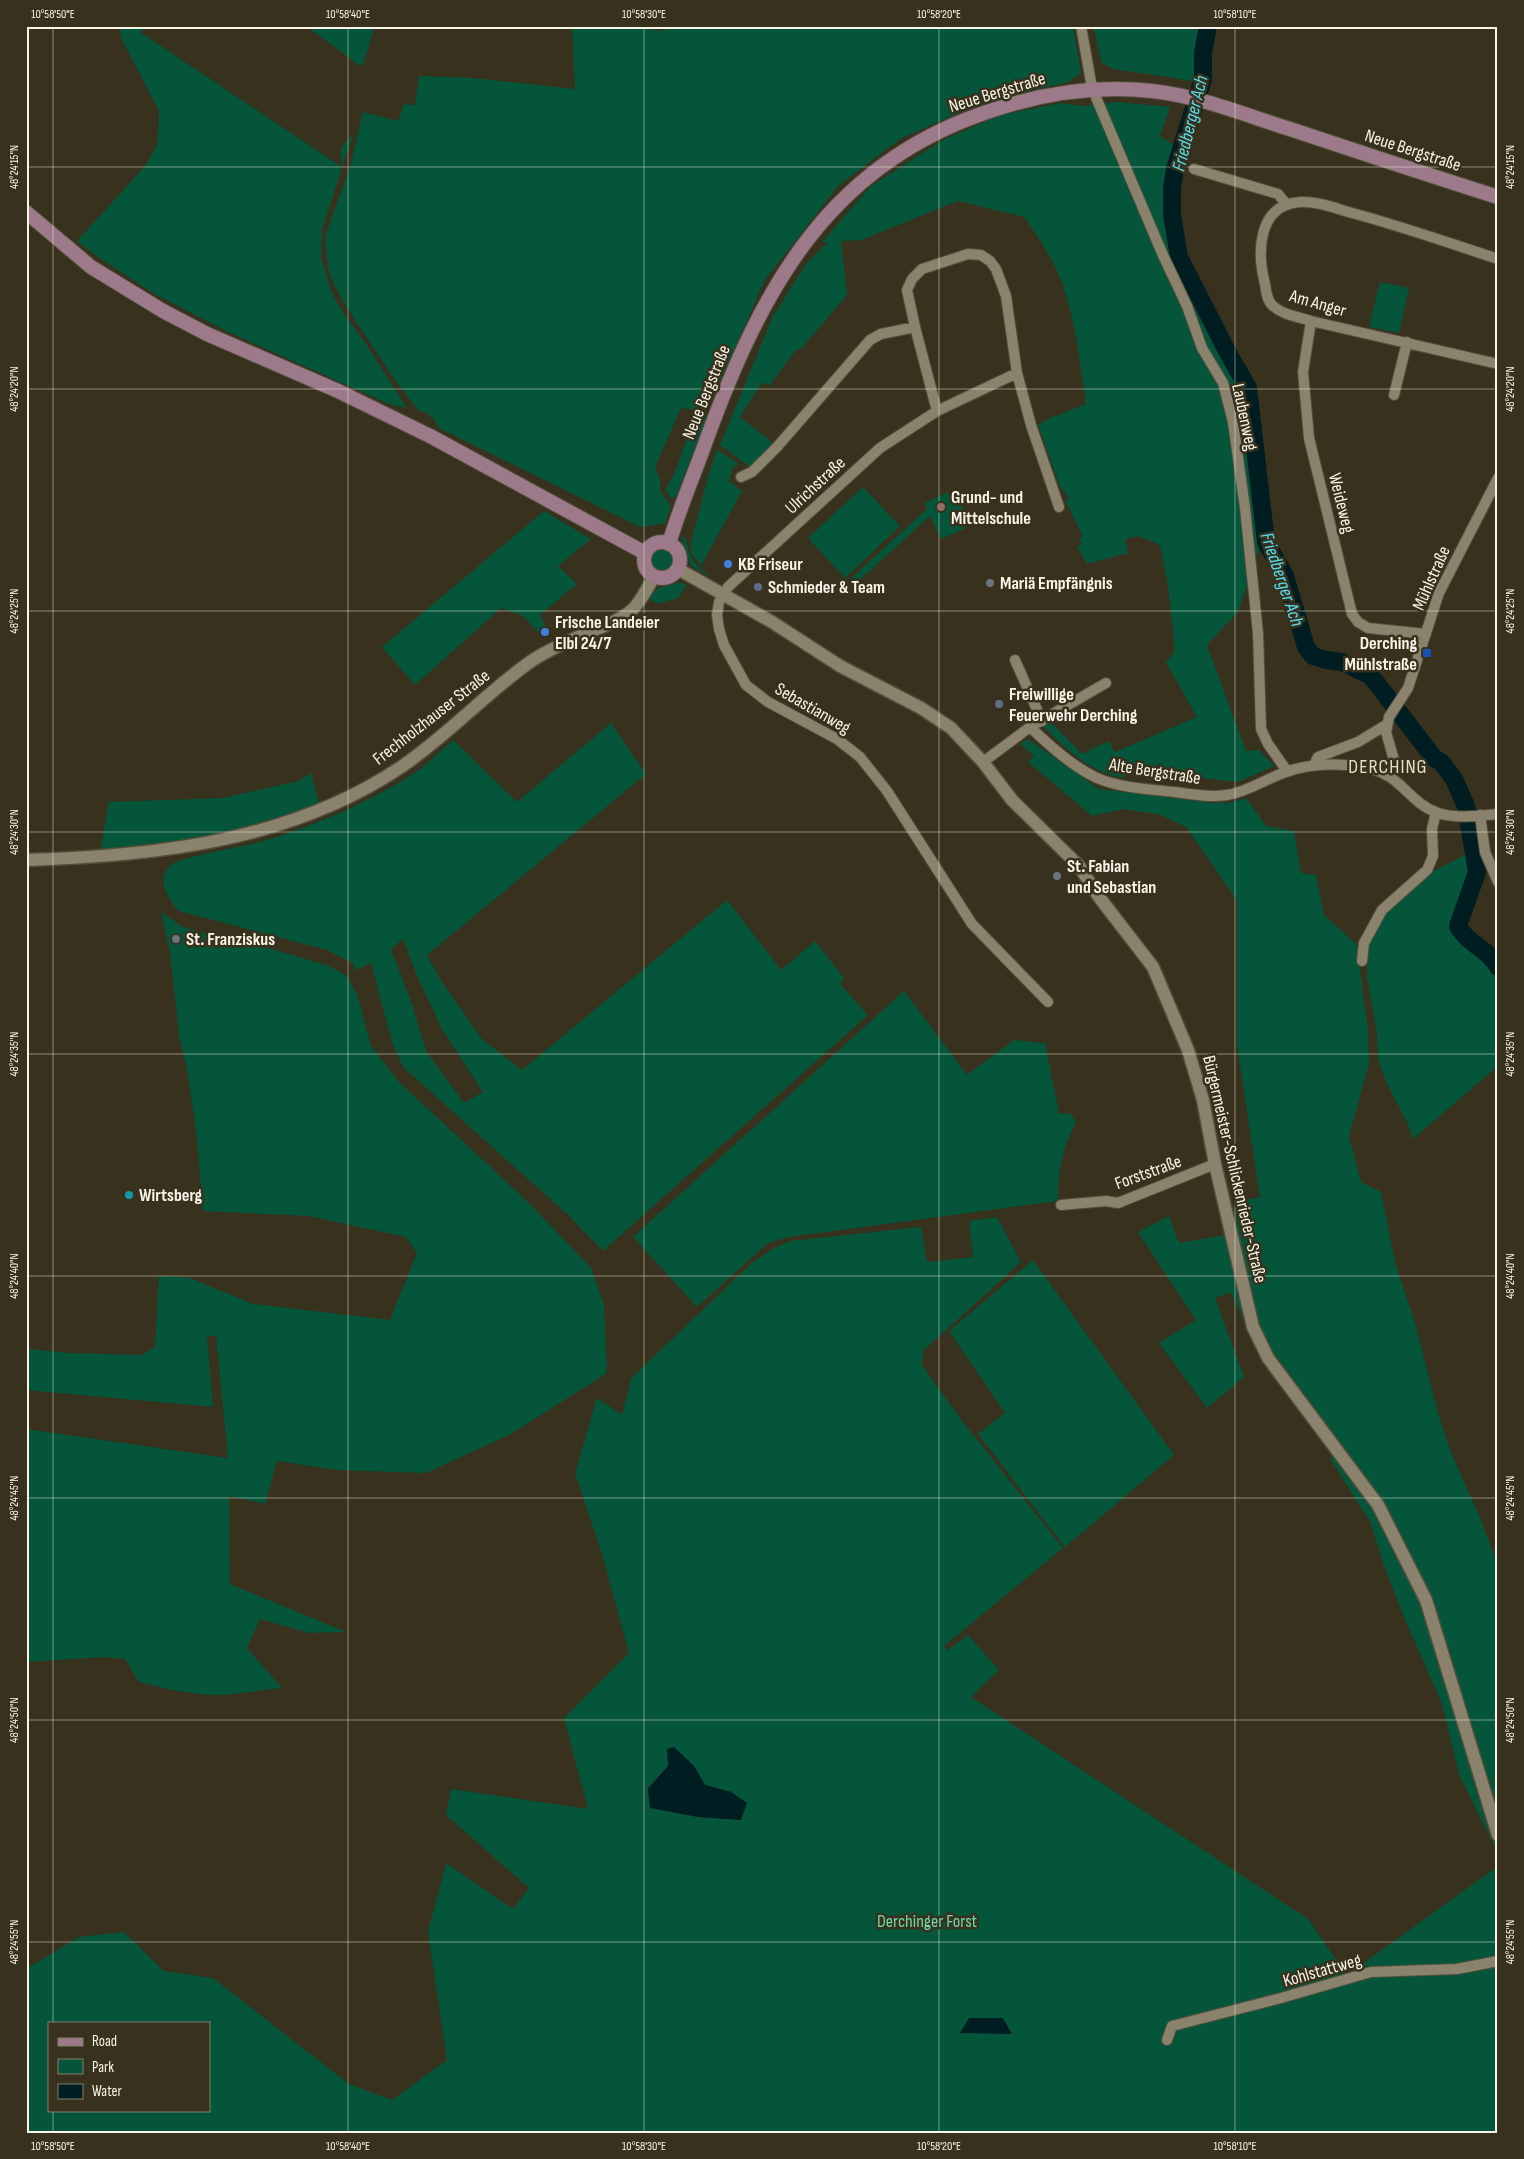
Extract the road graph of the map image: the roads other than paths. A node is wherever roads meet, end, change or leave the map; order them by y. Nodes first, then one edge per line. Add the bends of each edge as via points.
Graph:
1 (1081, 26) edge
2 (1092, 88) junction
3 (1194, 169) dead end
4 (1498, 198) edge
5 (1287, 205) junction
6 (26, 212) edge
7 (1498, 259) edge
8 (1311, 321) junction
9 (914, 327) junction
10 (1407, 342) junction
11 (1498, 364) edge
12 (1017, 373) junction
13 (1394, 394) dead end
14 (937, 411) junction
15 (741, 477) dead end
16 (1498, 478) edge
17 (1059, 507) dead end
18 (669, 544) junction
19 (645, 553) junction
20 (678, 569) junction
21 (654, 577) junction
22 (723, 593) junction
23 (1426, 634) junction
24 (1014, 660) dead end
25 (1106, 683) dead end
26 (1042, 721) junction
27 (1386, 725) junction
28 (1030, 728) junction
29 (983, 762) junction
30 (1314, 765) junction
31 (1287, 771) junction
32 (1392, 778) junction
33 (1436, 812) junction
34 (1498, 814) edge
35 (1477, 815) junction
36 (26, 860) edge
37 (1498, 882) edge
38 (1362, 961) dead end
39 (1048, 1002) dead end
40 (1215, 1164) junction
41 (1061, 1205) dead end
42 (1498, 1835) edge
43 (1498, 1961) edge
44 (1167, 2040) dead end

1 - 2 street, Laubenweg
2 - 4 main road, Neue Bergstraße via 1153,91 1205,102
2 - 18 main road, Neue Bergstraße via 1033,97 962,119 903,150 846,195 823,219 792,261 752,327 725,390
2 - 31 street, Laubenweg via 1188,306 1202,348 1223,383 1233,422 1245,508 1258,633 1261,729
3 - 5 street via 1278,194
5 - 7 street via 1299,202 1323,205
5 - 8 street, Am Anger via 1270,218 1262,231 1263,276 1272,305 1281,312
6 - 19 main road via 91,267 163,311 432,437
8 - 10 street, Am Anger
8 - 23 street, Weideweg via 1303,372 1309,438 1352,614 1368,628
9 - 12 street via 907,290 912,278 922,269 968,254 981,255 996,269 1006,296
9 - 14 street
9 - 15 street via 881,334 870,340 777,447 752,472
10 - 11 street, Am Anger
10 - 13 street
12 - 14 street, Ulrichstraße
12 - 17 street
14 - 22 street, Ulrichstraße via 880,448
16 - 23 street, Mühlstraße via 1439,593
18 - 19 main road via 656,543
18 - 20 main road via 679,555
19 - 21 main road via 645,567
20 - 21 main road via 668,578
20 - 22 street, Bürgermeister-Schlickenrieder-Straße
21 - 36 street, Frechholzhauser Straße via 630,612 531,661 402,766 370,786 327,806 265,829 184,848 99,858
22 - 29 street, Bürgermeister-Schlickenrieder-Straße via 840,666 937,718 957,733
22 - 39 street, Sebastianweg via 717,615 718,629 746,685 768,702 851,749 887,791 972,924
23 - 27 street, Mühlstraße via 1408,688
24 - 26 street
25 - 26 street
26 - 28 street
27 - 30 street, Alte Bergstraße via 1358,742 1318,757
27 - 32 street via 1394,760
28 - 29 street
28 - 31 street, Alte Bergstraße via 1077,766 1096,778 1116,783 1192,794 1228,795
29 - 40 street, Bürgermeister-Schlickenrieder-Straße via 1012,800 1079,866 1153,967 1188,1050 1203,1100
30 - 31 street, Alte Bergstraße
30 - 32 street, Alte Bergstraße via 1371,768
32 - 33 street, Alte Bergstraße via 1415,800
33 - 35 street, Alte Bergstraße via 1450,816
33 - 38 street via 1432,829 1433,856 1427,870 1382,910 1364,943
34 - 35 street, Alte Bergstraße
35 - 37 street via 1485,852
40 - 41 street, Forststraße via 1118,1203
40 - 42 street, Bürgermeister-Schlickenrieder-Straße via 1253,1326 1268,1358 1378,1505 1426,1600
43 - 44 street, Kohlstattweg via 1457,1969 1371,1972 1172,2026

